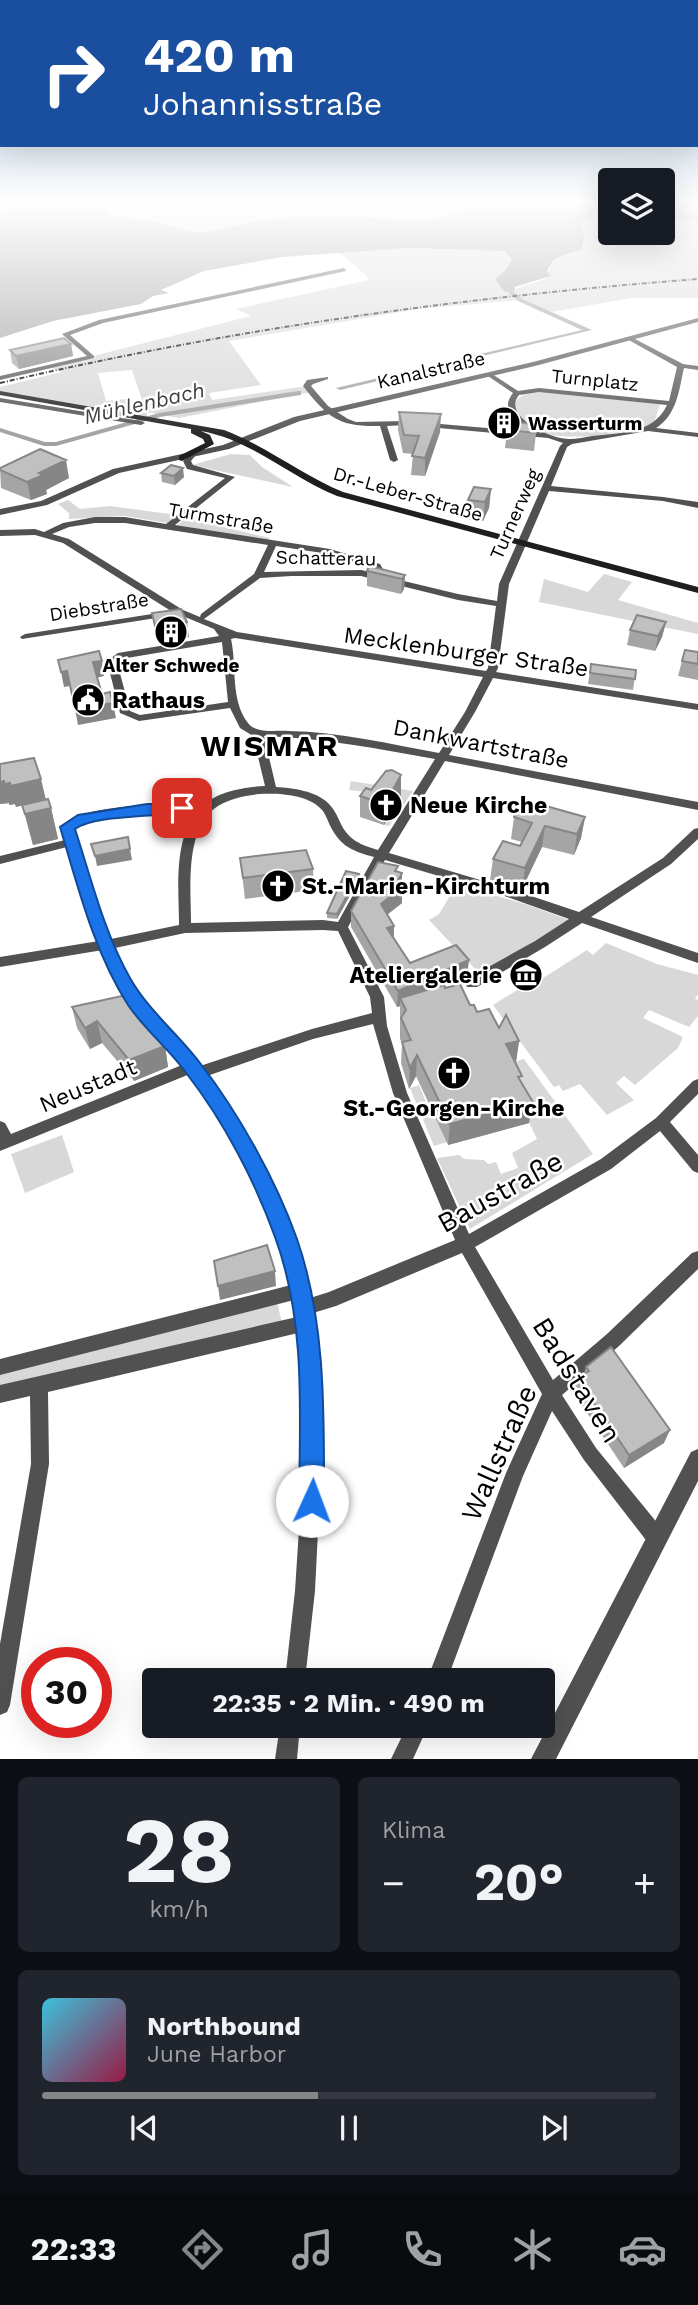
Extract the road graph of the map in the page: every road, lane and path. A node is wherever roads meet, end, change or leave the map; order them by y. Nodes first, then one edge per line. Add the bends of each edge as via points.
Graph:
1 (277, 284) edge
2 (698, 320) edge
3 (629, 338) junction
4 (681, 366) junction
5 (698, 368) edge
6 (490, 375) junction
7 (0, 378) edge
8 (326, 379) dead end
9 (0, 393) edge
10 (517, 393) junction
11 (0, 400) edge
12 (670, 403) junction
13 (330, 411) junction
14 (160, 419) junction
15 (141, 424) dead end
16 (383, 424) junction
17 (649, 429) junction
18 (698, 435) edge
19 (542, 436) junction
20 (243, 441) junction
21 (569, 442) junction
22 (187, 457) junction
23 (394, 460) dead end
24 (231, 477) joint
25 (546, 488) junction
26 (698, 505) edge
27 (3, 510) edge
28 (169, 526) junction
29 (0, 533) edge
30 (47, 533) junction
31 (522, 543) junction
32 (274, 544) junction
33 (257, 575) junction
34 (377, 576) junction
35 (698, 590) edge
36 (500, 604) junction
37 (180, 612) junction
38 (204, 616) dead end
39 (227, 633) junction
40 (25, 637) dead end
41 (211, 642) junction
42 (228, 648) junction
43 (488, 674) junction
44 (233, 704) junction
45 (698, 707) edge
46 (257, 733) junction
47 (442, 758) junction
48 (271, 789) junction
49 (698, 806) edge
50 (203, 810) junction
51 (698, 832) edge
52 (72, 842) junction
53 (381, 856) junction
54 (0, 860) edge
55 (583, 916) junction
56 (185, 928) junction
57 (342, 928) junction
58 (107, 945) junction
59 (698, 958) edge
60 (0, 962) edge
61 (472, 984) dead end
62 (379, 1017) junction
63 (195, 1070) junction
64 (698, 1085) edge
65 (661, 1122) junction
66 (0, 1127) edge
67 (4, 1143) edge
68 (698, 1166) edge
69 (465, 1244) junction
70 (698, 1258) edge
71 (304, 1307) junction
72 (0, 1367) edge
73 (39, 1385) junction
74 (551, 1393) junction
75 (0, 1394) edge
76 (698, 1459) edge
77 (656, 1537) junction
78 (296, 1668) edge
79 (442, 1668) edge
80 (0, 1704) edge
81 (289, 1738) edge
82 (412, 1738) edge
83 (286, 1759) edge
84 (402, 1759) edge
85 (543, 1759) edge

1 - 7 street via 101,321 65,334 92,357
2 - 3 street, Kanalstraße
3 - 4 street
3 - 6 street, Kanalstraße
4 - 5 street
4 - 12 street
6 - 10 street, Turnplatz
6 - 13 street, Kanalstraße
8 - 13 street via 307,386
9 - 14 main road
10 - 12 street, Turnplatz via 539,390
10 - 19 street, Turnplatz via 512,399 514,415
11 - 15 street
12 - 17 street via 664,418
13 - 16 street via 356,424
13 - 20 street, Kanalstraße via 280,424
14 - 20 main road, Dr.-Leber-Straße
14 - 22 main road via 210,439 208,446
16 - 19 street
16 - 23 street
17 - 18 street
17 - 21 street
19 - 21 street
20 - 22 street
20 - 31 main road, Dr.-Leber-Straße via 331,491
21 - 25 street, Turnerweg
22 - 24 street via 190,467
22 - 27 street via 116,471 56,499
24 - 28 street
25 - 26 street
25 - 31 street, Turnerweg
28 - 30 street, Turmstraße via 99,519
28 - 32 street, Turmstraße
29 - 30 street
30 - 37 street via 97,558
31 - 35 main road, Dr.-Leber-Straße
31 - 36 street, Turnerweg
32 - 33 street
32 - 34 street, Turmstraße via 355,558 377,566
33 - 34 street, Schatterau
33 - 38 street, Schatterau
34 - 36 street, Schatterau
36 - 43 street, Turnerweg via 493,668
37 - 39 street
37 - 40 street, Diebstraße
39 - 41 street
39 - 42 street
39 - 43 street, Mecklenburger Straße
41 - 42 street
41 - 44 street via 114,657 125,713 139,718
42 - 44 street
43 - 45 street, Mecklenburger Straße
43 - 47 street, Turnerweg
44 - 46 street via 244,726
46 - 47 street, Dankwartstraße via 316,736
46 - 48 street
47 - 49 street, Dankwartstraße
47 - 53 street, Turnerweg
48 - 50 street via 224,797
48 - 53 street via 318,802 344,841
50 - 52 street via 134,810 78,820 67,827
50 - 56 street via 187,851
51 - 55 street via 667,861
52 - 54 street
52 - 58 street
53 - 55 street
53 - 57 street, Turnerweg
55 - 59 street
55 - 61 street
56 - 57 street
56 - 58 street
57 - 62 street, Badstaven via 377,997
58 - 60 street
58 - 63 street via 136,1003
62 - 63 street
62 - 69 street, Badstaven via 400,1093
63 - 67 street, Neustadt
63 - 71 street via 256,1171 286,1238
64 - 65 street, Baustraße
65 - 68 street
65 - 69 street, Baustraße via 606,1164
66 - 67 street
69 - 71 street, Baustraße
69 - 74 street, Badstaven
70 - 74 street, Wallstraße
71 - 72 street
71 - 73 street
71 - 78 street via 313,1451
73 - 75 street
73 - 80 street via 40,1464
74 - 77 street, Badstaven via 590,1454
74 - 79 street, Wallstraße via 515,1473
76 - 77 street
77 - 85 street
81 - 83 street
82 - 84 street

